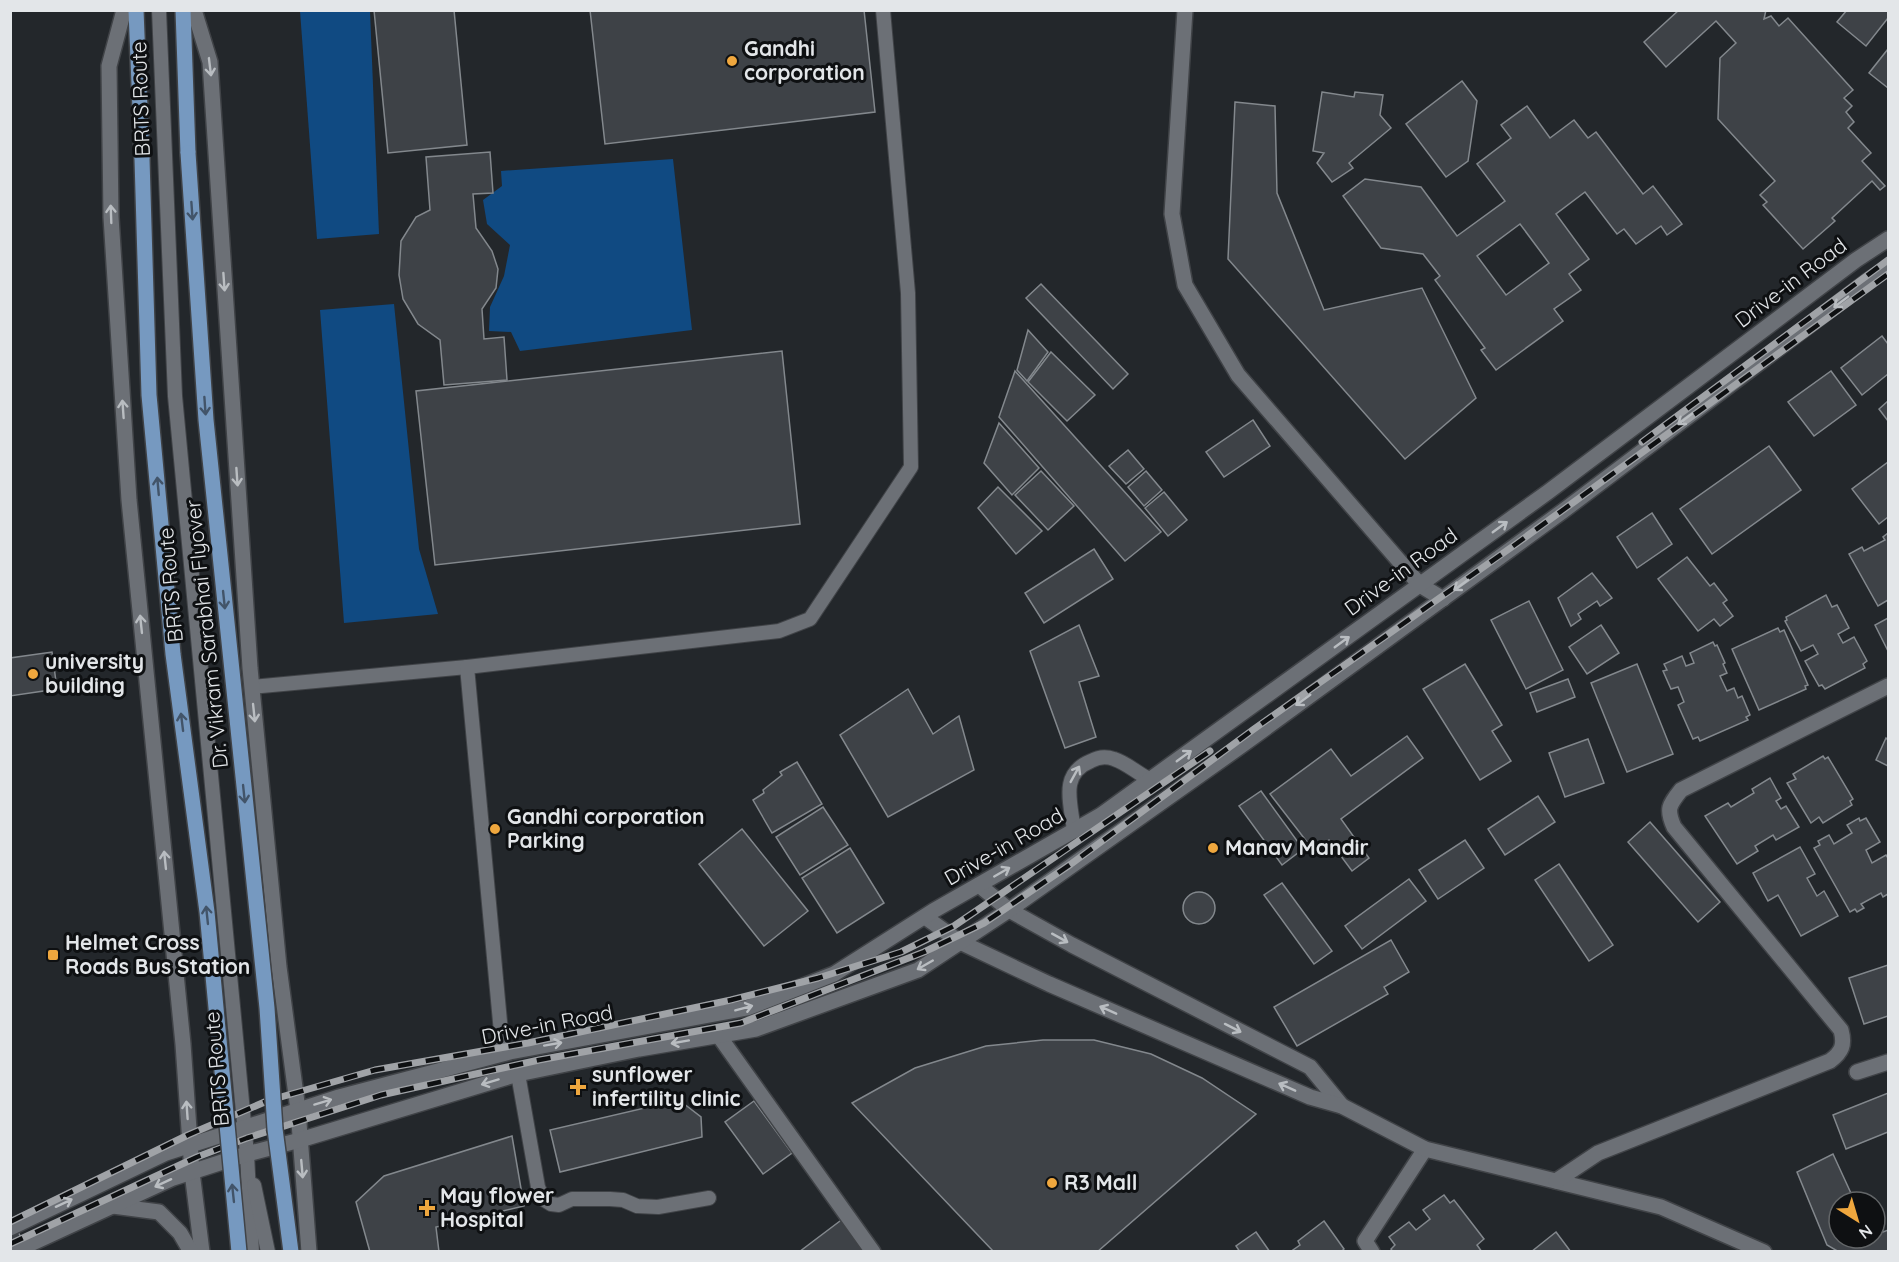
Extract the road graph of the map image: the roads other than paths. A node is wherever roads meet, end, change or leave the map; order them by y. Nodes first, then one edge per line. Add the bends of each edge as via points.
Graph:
1 (124, 10) edge
2 (136, 10) edge
3 (159, 10) edge
4 (183, 10) edge
5 (194, 10) edge
6 (883, 10) edge
7 (1185, 10) edge
8 (1888, 239) edge
9 (1888, 268) edge
10 (1420, 585) junction
11 (1443, 599) junction
12 (467, 667) junction
13 (1888, 686) edge
14 (252, 687) junction
15 (1150, 780) junction
16 (1074, 831) junction
17 (979, 885) junction
18 (1009, 910) junction
19 (925, 917) junction
20 (960, 942) junction
21 (719, 1035) junction
22 (503, 1054) junction
23 (1888, 1062) edge
24 (1857, 1071) dead end
25 (518, 1074) junction
26 (1342, 1106) junction
27 (298, 1110) junction
28 (244, 1128) junction
29 (300, 1140) junction
30 (190, 1146) junction
31 (1425, 1149) junction
32 (247, 1154) junction
33 (192, 1172) junction
34 (1556, 1181) junction
35 (709, 1198) dead end
36 (113, 1206) junction
37 (10, 1228) edge
38 (13, 1251) edge
39 (191, 1251) edge
40 (202, 1251) edge
41 (238, 1251) edge
42 (252, 1251) edge
43 (268, 1251) edge
44 (291, 1251) edge
45 (309, 1251) edge
46 (873, 1251) edge
47 (1372, 1251) edge
48 (1764, 1251) edge

30 -> 1 street via 129,500 111,217 109,66
41 -> 2 main road, Dr. Vikram Sarabhai Flyover, bridge via 207,912 173,654 149,394
3 - 28 lane, BRTS Route via 175,396
4 -> 44 main road, Dr. Vikram Sarabhai Flyover, bridge via 188,153 206,420 267,1008 275,1129
5 -> 14 street via 210,62
6 - 12 lane via 908,293 911,468 810,619 779,631
7 - 10 street via 1172,214 1185,285 1238,375
10 -> 8 street, Drive-in Road
9 -> 11 street
10 - 11 street
15 -> 10 street, Drive-in Road
11 -> 18 street
12 - 14 lane
12 - 22 lane
13 - 34 street via 1681,790 1668,814 1674,827 1841,1030 1844,1042 1840,1053 1830,1061 1598,1153
14 -> 27 street via 279,967
15 - 16 street, Drive-in Road
16 -> 15 lane via 1069,791 1071,777 1080,765 1098,757 1112,758
17 -> 16 street, Drive-in Road
17 - 18 street
17 - 19 street, Drive-in Road
18 - 20 street
18 -> 26 street via 1310,1067
19 - 20 street
22 -> 19 street, Drive-in Road via 747,1008 834,974
20 -> 21 street via 918,970 756,1029
26 -> 20 street via 1299,1093
21 -> 25 street
21 - 46 street
27 -> 22 street, Drive-in Road
23 - 24 street
25 -> 29 street
25 - 35 lane via 543,1199 559,1205 573,1199 610,1199 658,1207
26 - 31 street
27 - 28 street, Drive-in Road
27 - 29 street
28 - 30 street, Drive-in Road
28 - 32 lane, BRTS Route
29 - 32 street
29 -> 45 street
30 - 33 street
37 -> 30 street, Drive-in Road via 166,1153
31 - 34 street
31 - 47 street via 1365,1240
32 - 33 street
32 - 42 lane
32 - 43 lane
33 -> 36 street
33 - 40 street
34 - 48 street via 1661,1207
36 - 38 street
36 - 39 street via 159,1212

